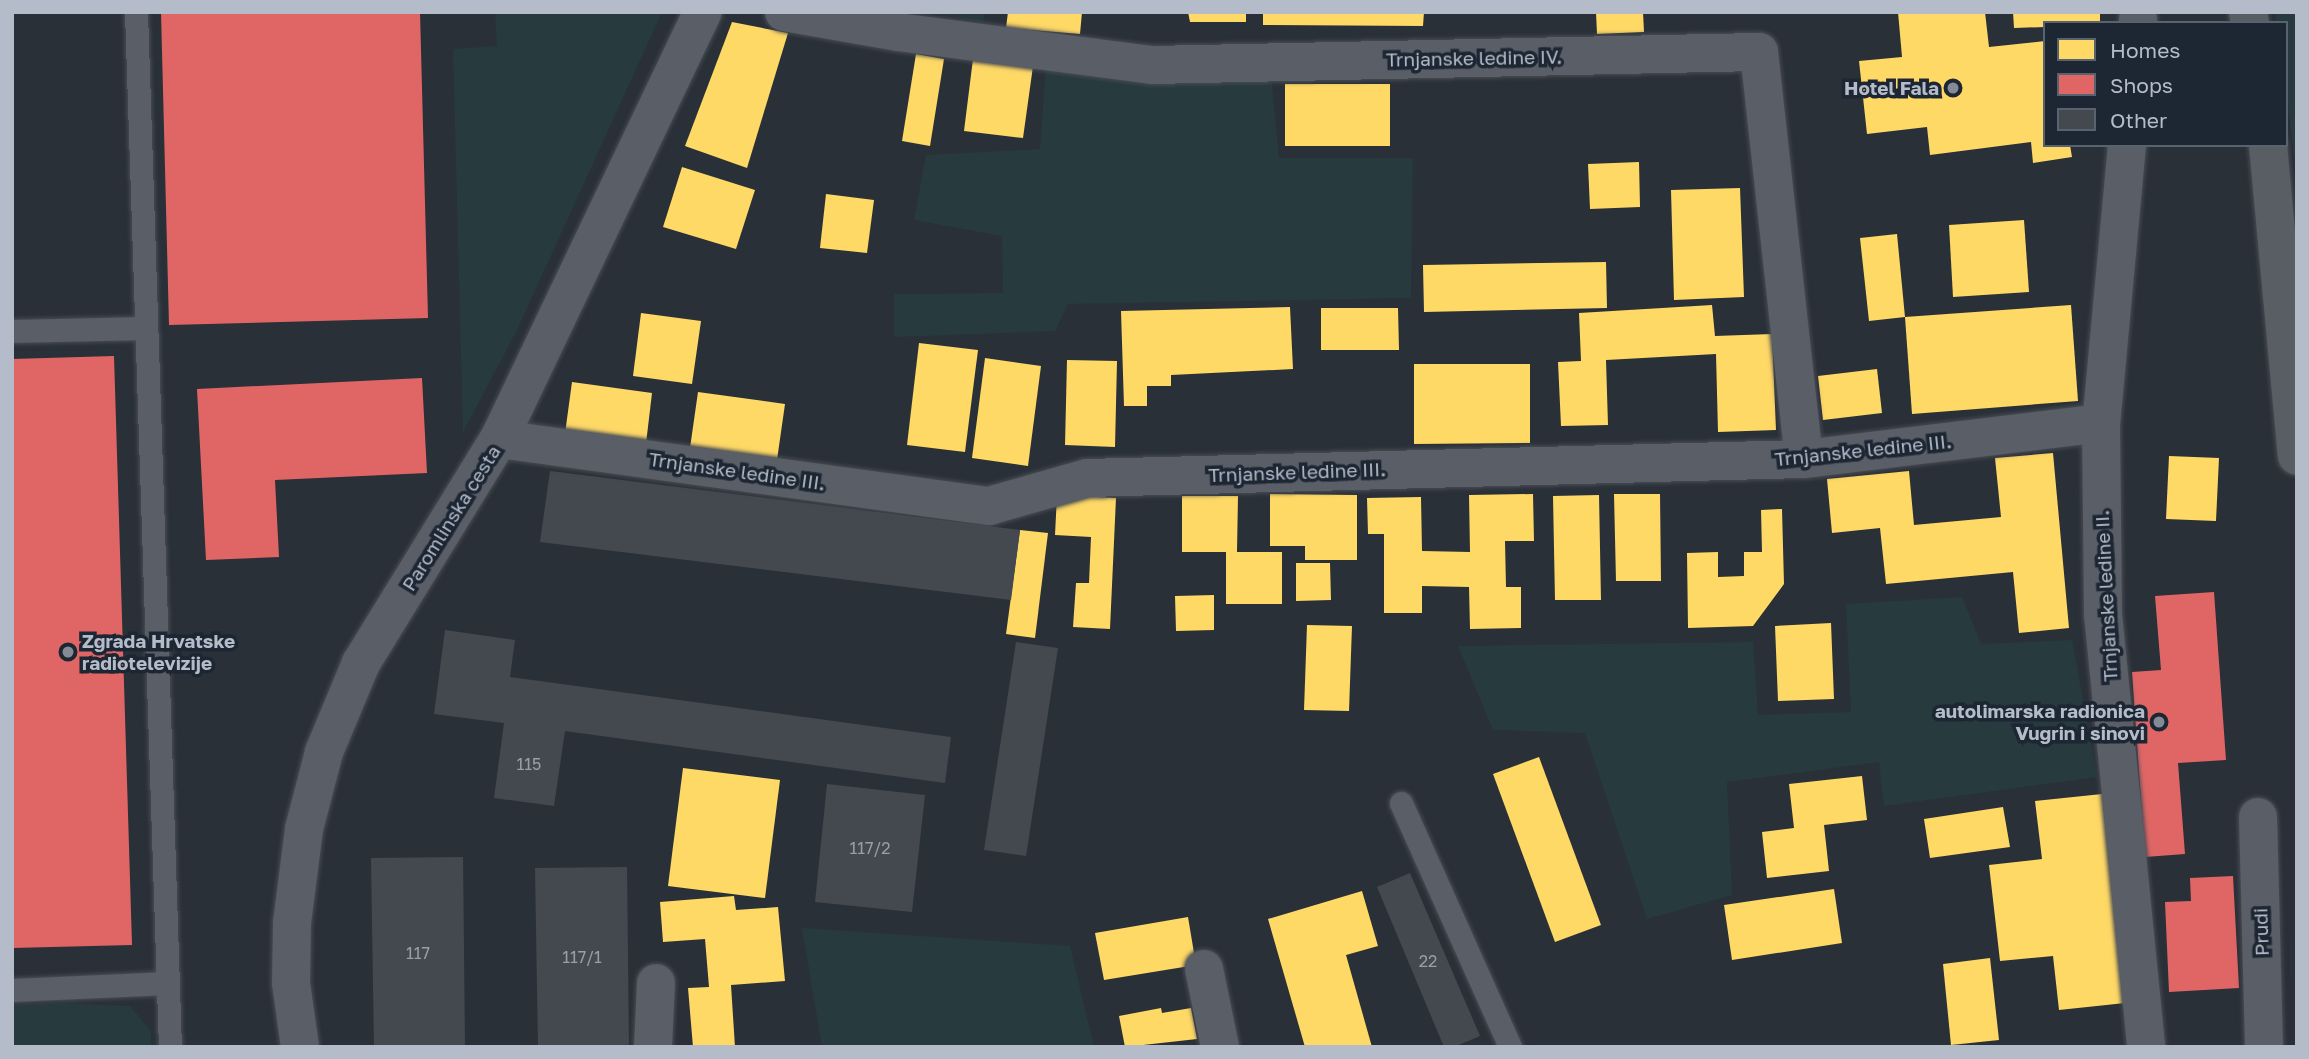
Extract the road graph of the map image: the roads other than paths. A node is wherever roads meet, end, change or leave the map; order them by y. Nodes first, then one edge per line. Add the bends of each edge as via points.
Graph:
1 (136, 12) edge
2 (704, 12) edge
3 (784, 12) edge
4 (2127, 147) edge
5 (2267, 147) edge
6 (146, 328) junction
7 (12, 331) edge
8 (2101, 422) junction
9 (499, 439) junction
10 (2297, 456) edge
11 (1804, 459) junction
12 (1401, 803) dead end
13 (2258, 817) dead end
14 (1204, 969) dead end
15 (656, 983) dead end
16 (168, 984) junction
17 (12, 990) edge
18 (170, 1047) edge
19 (300, 1047) edge
20 (653, 1047) edge
21 (1220, 1047) edge
22 (1510, 1047) edge
23 (2146, 1047) edge
24 (2264, 1047) edge

1 - 6 lane
2 - 9 street, Paromlinska cesta
3 - 11 street, Trnjanske ledine IV. via 898,32 1152,65 1759,52
4 - 8 street, Trnjanske ledine II.
5 - 10 main road
6 - 7 lane
6 - 16 lane
8 - 11 street, Trnjanske ledine III.
8 - 23 street, Trnjanske ledine II. via 2103,614
9 - 11 street, Trnjanske ledine III. via 989,506 1087,478
9 - 19 street, Paromlinska cesta via 361,663 324,752 304,829 292,923 291,983
12 - 22 lane
13 - 24 street, Prudi
14 - 21 street
15 - 20 street
16 - 17 lane
16 - 18 lane

